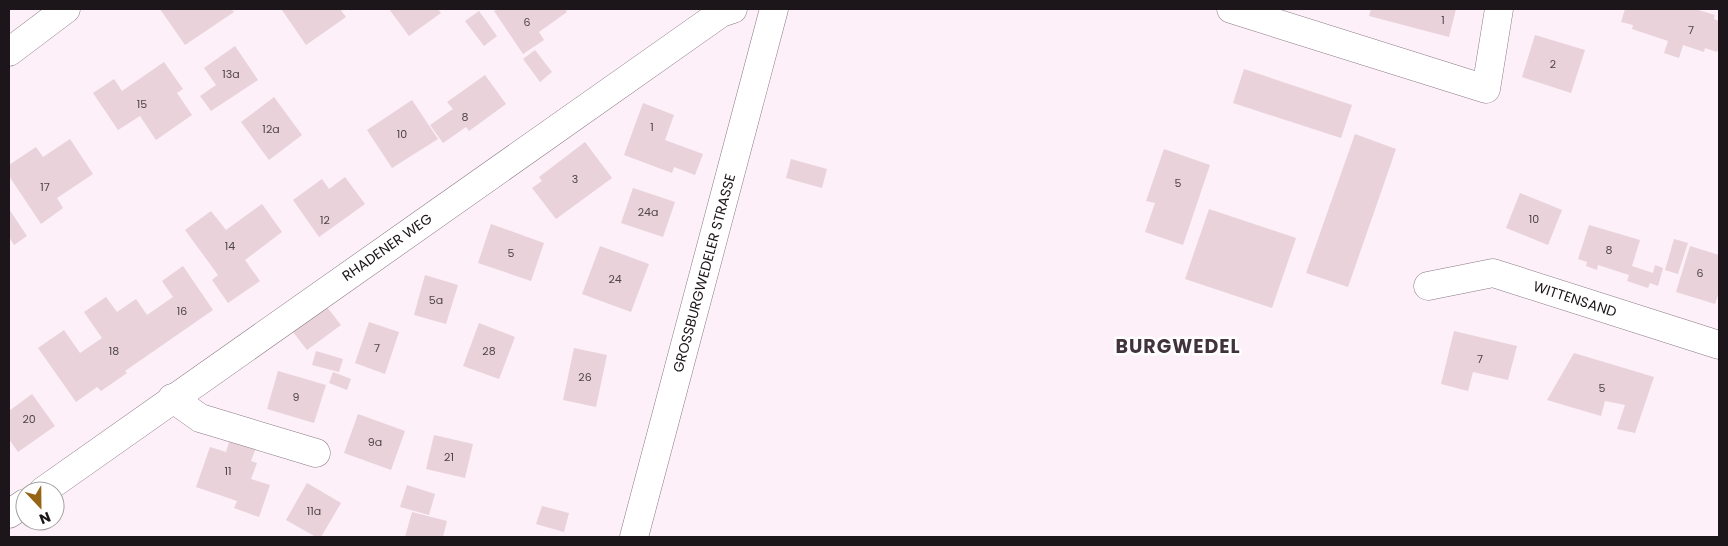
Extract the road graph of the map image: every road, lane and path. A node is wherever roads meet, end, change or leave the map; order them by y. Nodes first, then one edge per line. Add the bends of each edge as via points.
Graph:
1 (66, 9) edge
2 (734, 9) edge
3 (774, 9) edge
4 (1231, 9) edge
5 (1499, 9) edge
6 (9, 52) edge
7 (1428, 286) dead end
8 (1719, 345) edge
9 (172, 398) junction
10 (316, 454) dead end
11 (57, 481) edge
12 (634, 537) edge

1 - 6 street
2 - 9 street, RHADENER WEG via 721,13
3 - 12 street, GROSSBURGWEDELER STRASSE
4 - 5 street via 1486,89
7 - 8 street, WITTENSAND via 1493,273
9 - 10 street via 200,418
9 - 11 street, RHADENER WEG

